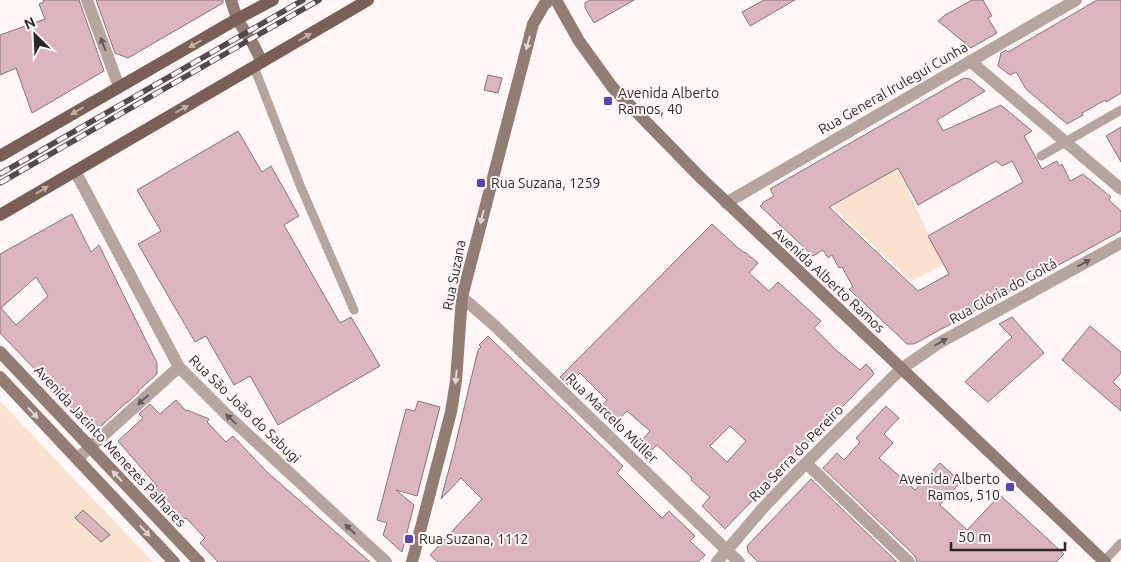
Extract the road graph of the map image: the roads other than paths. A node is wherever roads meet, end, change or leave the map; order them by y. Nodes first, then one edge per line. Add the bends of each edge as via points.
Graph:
1 (86, 0) edge
2 (230, 0) edge
3 (273, 0) edge
4 (549, 0) edge
5 (556, 0) edge
6 (1076, 0) edge
7 (366, 1) edge
8 (237, 19) junction
9 (970, 61) junction
10 (258, 64) junction
11 (119, 87) junction
12 (1121, 110) edge
13 (1065, 142) junction
14 (0, 156) edge
15 (1041, 156) dead end
16 (75, 171) junction
17 (1121, 189) edge
18 (726, 203) junction
19 (0, 215) edge
20 (1121, 242) edge
21 (462, 297) junction
22 (354, 310) dead end
23 (0, 352) edge
24 (179, 367) junction
25 (901, 369) junction
26 (0, 377) edge
27 (90, 447) junction
28 (77, 459) junction
29 (806, 464) junction
30 (1121, 543) edge
31 (727, 551) junction
32 (1104, 561) edge
33 (174, 562) edge
34 (199, 562) edge
35 (386, 562) edge
36 (412, 562) edge
37 (717, 562) edge
38 (739, 562) edge
39 (909, 562) edge

11 -> 1 street
2 - 8 main road
3 - 8 main road
4 -> 21 main road, Rua Suzana via 533,24
5 - 18 main road, Avenida Alberto Ramos via 579,41 613,88
6 - 9 street, Rua General Irulegui Cunha
10 -> 7 main road
8 - 10 main road
8 -> 11 main road
9 - 13 street
9 - 18 street, Rua General Irulegui Cunha
16 -> 10 main road
10 - 22 lane via 300,185
11 -> 14 main road
12 - 13 lane
13 - 15 lane
13 - 17 street
19 -> 16 main road
16 - 24 street, Rua São João do Sabugi
18 - 25 main road, Avenida Alberto Ramos
25 -> 20 street, Rua Glória do Goitá via 939,343
21 - 31 street, Rua Marcelo Müller
21 -> 36 main road, Rua Suzana via 451,412
23 - 27 main road, Avenida Jacinto Menezes Palhares
24 -> 27 street
35 -> 24 street, Rua São João do Sabugi
25 - 29 street, Rua Serra do Pereiro
25 - 32 main road, Avenida Alberto Ramos
26 -> 28 main road
27 - 28 street
34 -> 27 main road, Avenida Jacinto Menezes Palhares
28 -> 33 main road
29 - 31 street, Rua Serra do Pereiro
29 - 39 street
30 - 32 lane
31 - 37 street, Rua Serra do Pereiro
31 - 38 street, Rua Marcelo Müller

